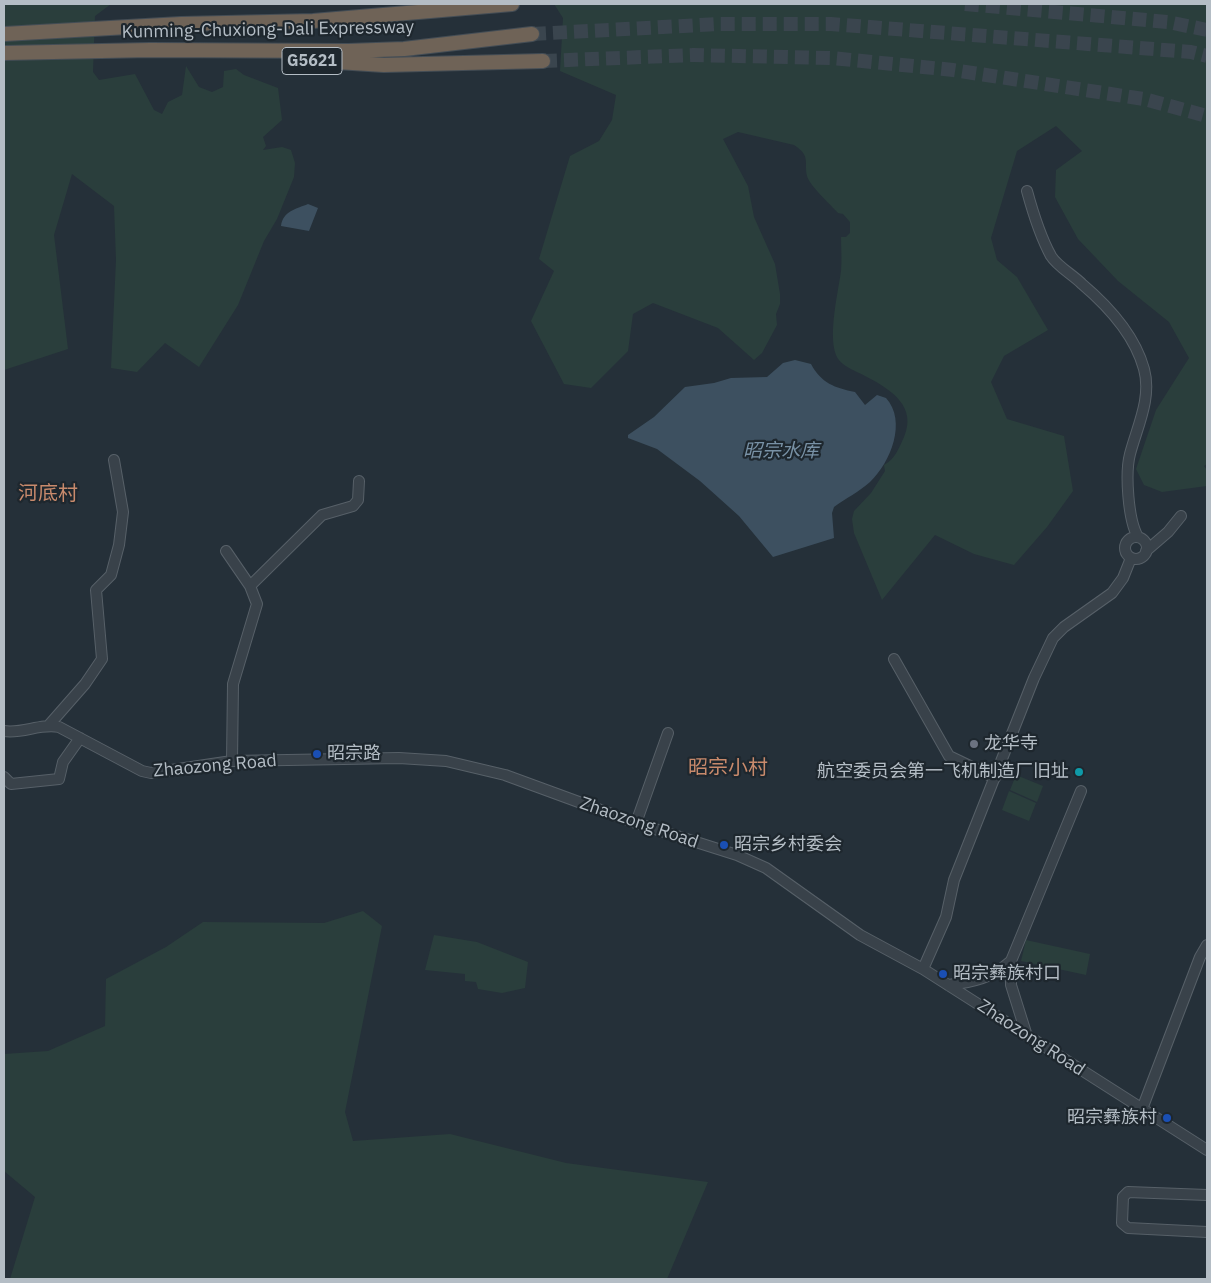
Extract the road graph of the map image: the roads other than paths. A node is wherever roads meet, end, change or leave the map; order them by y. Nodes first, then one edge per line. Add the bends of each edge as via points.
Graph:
1 (512, 4) edge
2 (4, 34) edge
3 (532, 34) tunnel mouth
4 (82, 52) junction
5 (4, 53) edge
6 (543, 62) tunnel mouth
7 (1027, 191) dead end
8 (114, 460) dead end
9 (359, 481) dead end
10 (1181, 516) dead end
11 (1160, 537) junction
12 (1136, 538) junction
13 (226, 551) dead end
14 (1146, 551) junction
15 (1131, 558) junction
16 (250, 586) junction
17 (894, 659) dead end
18 (49, 725) junction
19 (4, 731) edge
20 (668, 733) dead end
21 (80, 738) junction
22 (232, 761) junction
23 (4, 776) edge
24 (995, 778) junction
25 (1081, 791) dead end
26 (636, 823) junction
27 (1207, 945) edge
28 (1011, 961) junction
29 (922, 969) junction
30 (948, 985) junction
31 (1027, 1036) junction
32 (1142, 1109) junction
33 (1207, 1150) edge
34 (1207, 1195) edge
35 (1207, 1232) edge

1 - 2 highway, Kunming-Chuxiong-Dali Expressway / G5621 via 322,20
3 - 4 highway, Kunming-Chuxiong-Dali Expressway / G5621 via 408,48
4 - 5 highway, Kunming-Chuxiong-Dali Expressway / G5621
4 - 6 highway, G5621 via 197,54 384,65
7 - 12 street via 1052,257 1089,290 1128,332 1144,370 1146,405 1129,457 1129,506
8 - 18 street via 124,512 120,545 111,576 96,590 102,660
9 - 16 street via 358,500 353,506 322,515
10 - 11 street
11 - 12 street
11 - 14 street
12 - 14 street via 1146,544
12 - 15 street via 1124,550
13 - 16 street
14 - 15 street via 1138,559
15 - 24 street via 1124,578 1112,593 1053,638
16 - 22 street via 257,604 232,684
17 - 24 street via 949,756
18 - 19 street via 16,732
18 - 21 street, Zhaozong Road
20 - 26 street
21 - 22 street, Zhaozong Road via 151,773
21 - 23 street via 63,762 59,778 11,784
22 - 26 street, Zhaozong Road via 399,758 446,761 505,775
24 - 29 street via 954,880 946,917
25 - 28 street
26 - 29 street, Zhaozong Road via 737,855 766,868 860,936
27 - 32 street
28 - 30 street via 980,980
28 - 31 street via 1011,985
29 - 30 street, Zhaozong Road
30 - 31 street, Zhaozong Road
31 - 32 street, Zhaozong Road
32 - 33 street, Zhaozong Road
34 - 35 street via 1128,1192 1123,1197 1122,1220 1123,1226 1128,1228

